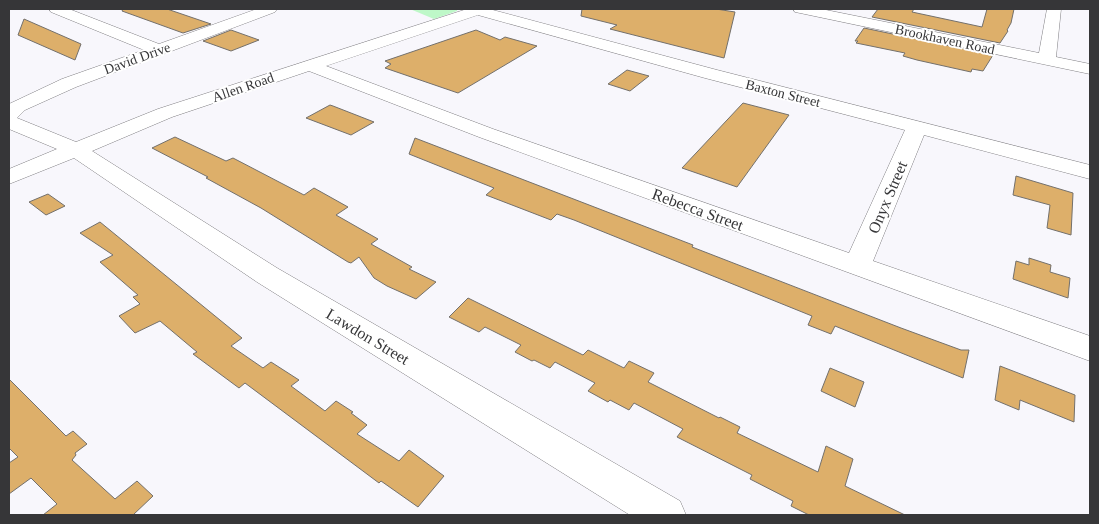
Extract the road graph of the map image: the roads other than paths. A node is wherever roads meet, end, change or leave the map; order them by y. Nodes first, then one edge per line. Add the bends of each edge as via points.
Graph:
1 (56, 9) edge
2 (270, 9) edge
3 (479, 9) edge
4 (800, 9) edge
5 (1054, 9) edge
6 (159, 50) junction
7 (1047, 60) junction
8 (308, 65) junction
9 (1090, 69) edge
10 (9, 114) edge
11 (9, 122) edge
12 (917, 127) junction
13 (75, 149) junction
14 (1090, 172) edge
15 (9, 177) edge
16 (857, 266) junction
17 (1090, 348) edge
18 (666, 515) edge

1 - 6 street
2 - 6 street, David Drive
3 - 8 street, Allen Road
3 - 12 street, Baxton Street
4 - 7 street, Brookhaven Road
5 - 7 street
6 - 10 street, David Drive via 69,83 18,106
7 - 9 street, Brookhaven Road
8 - 13 street, Allen Road
8 - 16 street, Rebecca Street via 486,134
11 - 13 street, Lawdon Street
12 - 14 street, Baxton Street
12 - 16 street, Onyx Street
13 - 15 street, Allen Road
13 - 18 street, Lawdon Street via 267,275
16 - 17 street, Rebecca Street

